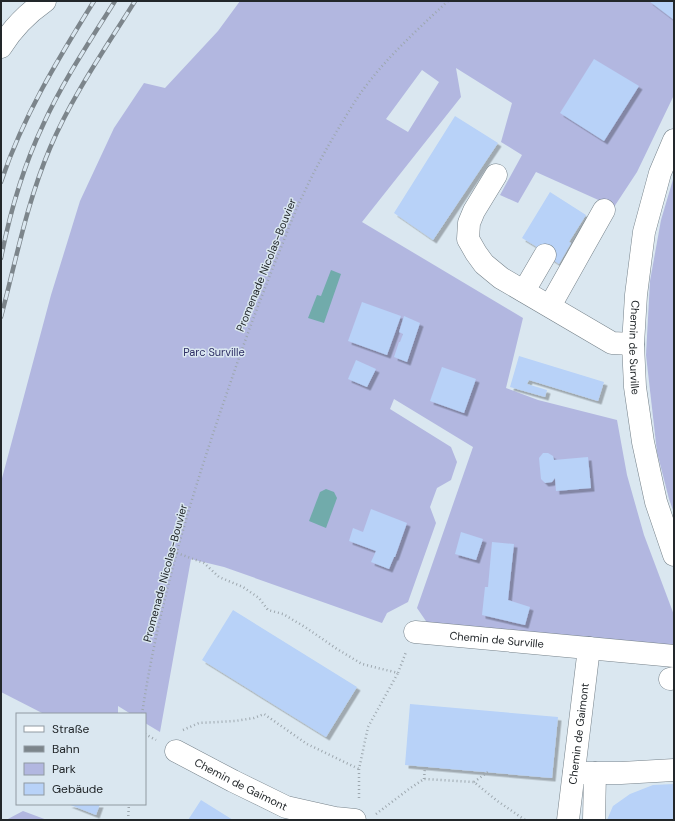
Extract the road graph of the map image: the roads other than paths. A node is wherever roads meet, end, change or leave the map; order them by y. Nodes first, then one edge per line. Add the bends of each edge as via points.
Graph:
1 (45, 1) edge
2 (1, 47) edge
3 (674, 140) edge
4 (496, 175) dead end
5 (604, 210) dead end
6 (545, 255) dead end
7 (524, 291) junction
8 (550, 306) junction
9 (633, 344) junction
10 (674, 555) edge
11 (415, 632) road end
12 (589, 648) junction
13 (674, 656) edge
14 (178, 742) road end
15 (674, 770) edge
16 (584, 773) junction
17 (357, 811) edge
18 (568, 820) edge
19 (594, 820) edge

1 - 2 street via 32,11
3 - 9 street, Chemin de Surville via 660,173 644,232
4 - 7 street via 469,223 468,239 484,264
5 - 8 street
6 - 7 street
7 - 8 street
8 - 9 street via 612,343
9 - 10 street, Chemin de Surville via 634,386 643,442 656,502
11 - 12 street, Chemin de Surville
12 - 13 street, Chemin de Surville
12 - 16 street, Chemin de Gaimont
14 - 17 street, Chemin de Gaimont via 232,781 286,807 335,818
15 - 16 street
16 - 18 street, Chemin de Gaimont
16 - 19 street

